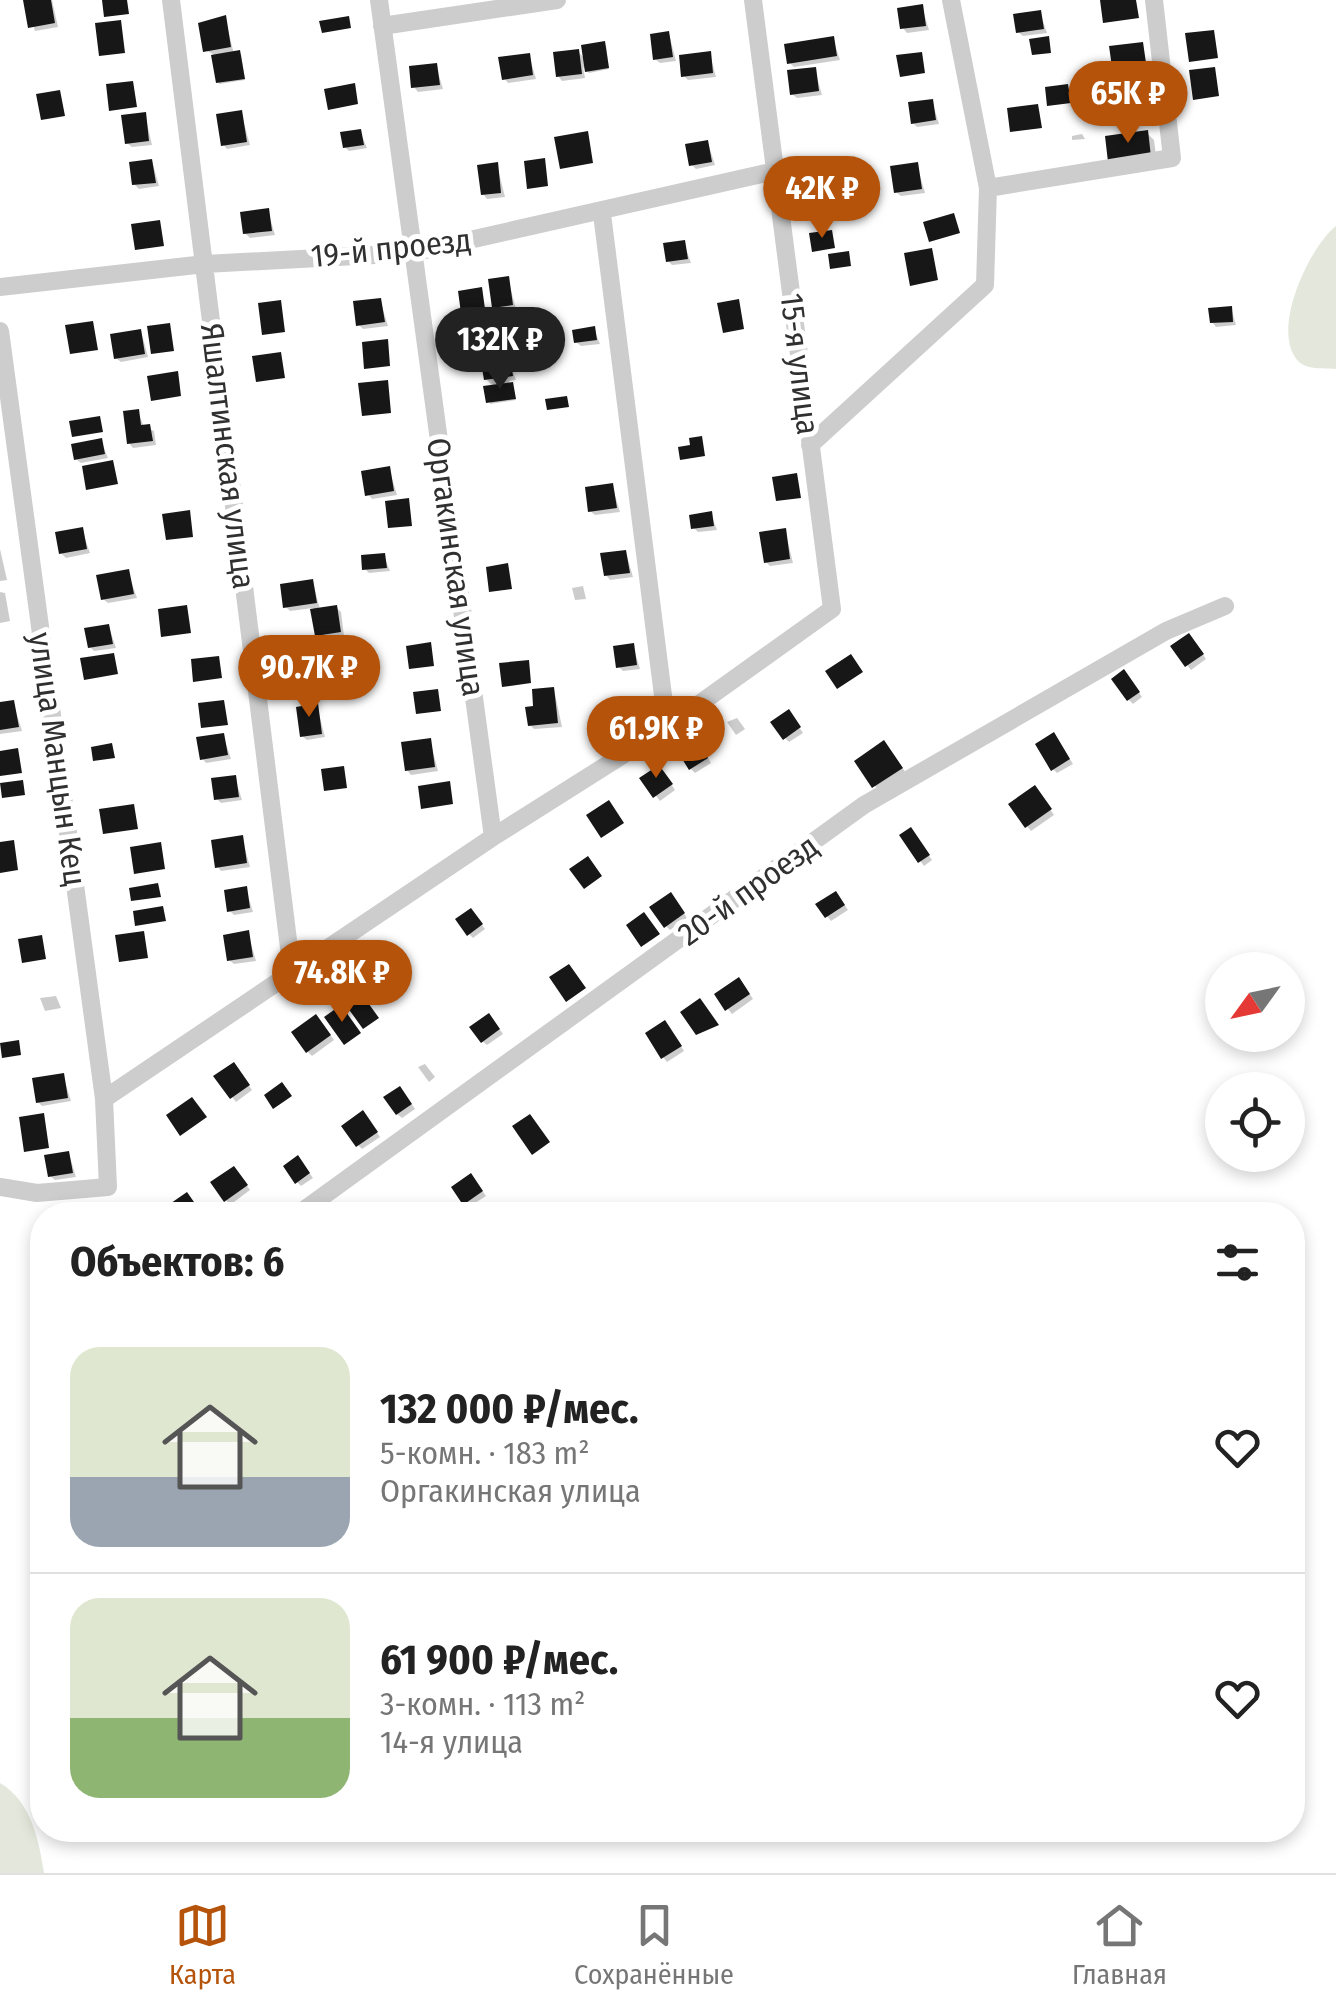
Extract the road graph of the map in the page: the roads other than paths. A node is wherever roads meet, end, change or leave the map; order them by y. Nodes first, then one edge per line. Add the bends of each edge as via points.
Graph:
1 (172, 0) edge
2 (379, 0) edge
3 (557, 0) edge
4 (753, 0) edge
5 (951, 0) edge
6 (1154, 0) edge
7 (382, 26) junction
8 (775, 171) junction
9 (988, 188) junction
10 (602, 214) junction
11 (412, 252) junction
12 (204, 264) junction
13 (0, 287) edge
14 (0, 331) edge
15 (810, 445) junction
16 (1225, 606) dead end
17 (667, 727) junction
18 (493, 837) junction
19 (292, 972) junction
20 (104, 1099) junction
21 (0, 1187) edge
22 (315, 1202) edge

1 - 12 street, Яшалтинская улица
2 - 7 street, Оргакинская улица
3 - 7 street
4 - 8 street, 15-я улица
5 - 9 street
6 - 9 street via 1172,158
7 - 11 street, Оргакинская улица
8 - 10 street, 19-й проезд
8 - 15 street, 15-я улица
9 - 15 street via 985,285
10 - 11 street, 19-й проезд
10 - 17 street
11 - 12 street, 19-й проезд
11 - 18 street, Оргакинская улица
12 - 13 street, 19-й проезд
12 - 19 street, Яшалтинская улица
14 - 20 street, улица Манцын Кец
15 - 17 street, 15-я улица via 832,609
16 - 22 street, 20-й проезд via 1166,631 864,806
17 - 18 street
18 - 19 street
19 - 20 street
20 - 21 street, улица Манцын Кец via 108,1187 37,1193

